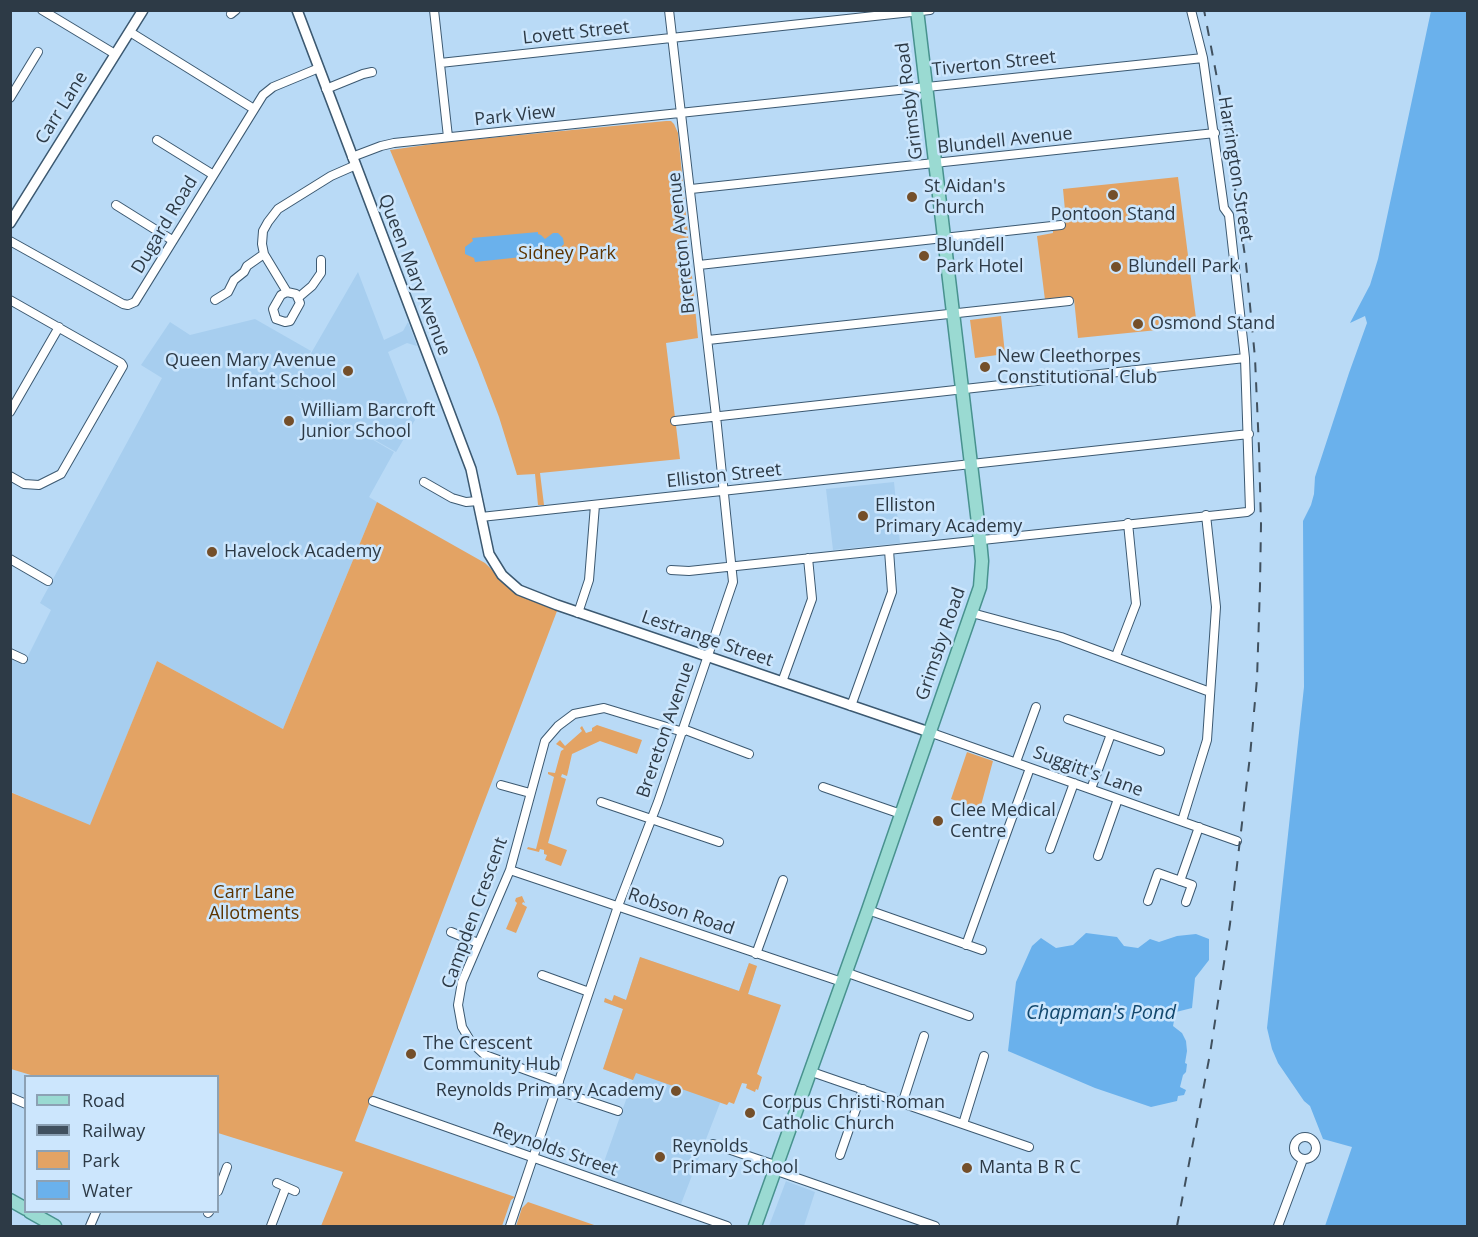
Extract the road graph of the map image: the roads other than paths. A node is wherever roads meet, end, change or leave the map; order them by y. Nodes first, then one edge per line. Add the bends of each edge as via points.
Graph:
1 (42, 10) edge
2 (143, 10) edge
3 (297, 10) edge
4 (434, 10) edge
5 (669, 10) edge
6 (1191, 10) edge
7 (921, 11) edge
8 (130, 32) junction
9 (673, 38) junction
10 (38, 52) dead end
11 (116, 54) junction
12 (1203, 57) junction
13 (440, 63) junction
14 (319, 68) junction
15 (372, 72) dead end
16 (10, 78) edge
17 (19, 84) junction
18 (927, 87) junction
19 (326, 89) junction
20 (10, 98) edge
21 (254, 109) junction
22 (682, 114) junction
23 (1215, 133) junction
24 (448, 137) junction
25 (157, 140) dead end
26 (354, 161) junction
27 (935, 163) junction
28 (212, 174) junction
29 (691, 189) junction
30 (116, 205) dead end
31 (10, 223) edge
32 (1061, 225) dead end
33 (945, 238) junction
34 (172, 240) junction
35 (10, 241) edge
36 (264, 254) junction
37 (321, 260) dead end
38 (699, 265) junction
39 (286, 292) junction
40 (299, 297) junction
41 (10, 300) edge
42 (215, 300) dead end
43 (1070, 301) dead end
44 (954, 314) junction
45 (59, 327) junction
46 (708, 340) junction
47 (1245, 358) junction
48 (962, 389) junction
49 (11, 411) edge
50 (716, 416) junction
51 (675, 421) dead end
52 (1249, 434) junction
53 (970, 464) junction
54 (10, 476) edge
55 (424, 482) dead end
56 (724, 491) junction
57 (478, 501) junction
58 (595, 505) junction
59 (1206, 515) junction
60 (481, 517) junction
61 (1128, 523) junction
62 (980, 540) junction
63 (889, 550) junction
64 (489, 554) joint
65 (808, 558) junction
66 (10, 559) edge
67 (732, 566) junction
68 (671, 570) dead end
69 (48, 581) dead end
70 (578, 613) junction
71 (972, 613) junction
72 (10, 653) edge
73 (708, 656) junction
74 (1116, 656) junction
75 (23, 659) dead end
76 (782, 682) junction
77 (1210, 692) junction
78 (851, 706) junction
79 (1036, 707) dead end
80 (1068, 719) dead end
81 (683, 731) junction
82 (929, 732) junction
83 (1111, 734) junction
84 (1160, 751) dead end
85 (749, 754) dead end
86 (1016, 762) junction
87 (1030, 768) junction
88 (1074, 783) junction
89 (501, 785) dead end
90 (824, 787) dead end
91 (1091, 789) junction
92 (530, 793) junction
93 (1118, 799) junction
94 (601, 802) dead end
95 (901, 814) junction
96 (651, 819) junction
97 (1182, 821) junction
98 (1199, 827) junction
99 (1237, 841) dead end
100 (719, 842) dead end
101 (1050, 849) dead end
102 (1098, 856) dead end
103 (510, 870) junction
104 (783, 880) dead end
105 (1180, 881) junction
106 (1148, 900) dead end
107 (1186, 902) dead end
108 (618, 906) junction
109 (868, 910) junction
110 (451, 932) dead end
111 (478, 943) junction
112 (966, 945) junction
113 (981, 950) dead end
114 (756, 954) junction
115 (542, 975) dead end
116 (843, 977) junction
117 (589, 992) junction
118 (969, 1016) dead end
119 (924, 1036) dead end
120 (984, 1056) dead end
121 (809, 1071) junction
122 (558, 1086) junction
123 (863, 1089) junction
124 (10, 1097) edge
125 (373, 1101) dead end
126 (24, 1103) edge
127 (903, 1104) junction
128 (618, 1111) dead end
129 (963, 1124) junction
130 (714, 1144) dead end
131 (1029, 1147) dead end
132 (840, 1155) dead end
133 (533, 1158) junction
134 (1303, 1159) dead end
135 (227, 1167) dead end
136 (774, 1168) junction
137 (277, 1183) dead end
138 (286, 1187) junction
139 (219, 1188) edge
140 (295, 1191) dead end
141 (10, 1200) edge
142 (24, 1208) edge
143 (32, 1213) edge
144 (96, 1213) edge
145 (55, 1227) edge
146 (90, 1227) edge
147 (270, 1227) edge
148 (510, 1227) edge
149 (727, 1227) edge
150 (754, 1227) edge
151 (935, 1227) edge
152 (1278, 1227) edge

1 - 11 street
2 - 8 street, Carr Lane
3 - 14 street, Queen Mary Avenue
4 - 13 street
5 - 9 street, Brereton Avenue
6 - 12 street, Harrington Street
7 - 9 street, Lovett Street
7 - 18 main road, Grimsby Road
8 - 11 street, Carr Lane
8 - 21 street
9 - 13 street, Lovett Street
9 - 22 street, Brereton Avenue
10 - 17 street
11 - 31 street, Carr Lane
12 - 18 street, Tiverton Street
12 - 23 street, Harrington Street
13 - 24 street
14 - 19 street, Queen Mary Avenue
14 - 21 street, Dugard Road via 273,87
15 - 19 street
16 - 17 street
17 - 20 street
18 - 22 street, Tiverton Street
18 - 27 main road, Grimsby Road
19 - 26 street, Queen Mary Avenue
21 - 28 street, Dugard Road
22 - 24 street, Park View
22 - 29 street, Brereton Avenue
23 - 27 street, Blundell Avenue
23 - 47 street, Harrington Street via 1224,208 1229,215
24 - 26 street, Park View via 381,146
25 - 28 street
26 - 36 street, Park View via 278,209 263,231
26 - 57 street, Queen Mary Avenue via 471,469
27 - 29 street, Blundell Avenue
27 - 33 main road, Grimsby Road
28 - 34 street, Dugard Road
29 - 38 street, Brereton Avenue
30 - 34 street
32 - 33 street
33 - 38 street
33 - 44 main road, Grimsby Road
34 - 35 street, Dugard Road via 140,296 128,305
36 - 39 street
36 - 42 street via 247,266 228,292
37 - 40 street via 324,274
38 - 46 street, Brereton Avenue
39 - 40 street
39 - 40 street via 273,309 281,322 290,321
41 - 45 street
43 - 44 street
44 - 46 street
44 - 48 main road, Grimsby Road
45 - 49 street
45 - 54 street via 123,366 61,474 44,483 24,484
46 - 50 street, Brereton Avenue
47 - 48 street
47 - 52 street, Harrington Street
48 - 50 street
48 - 53 main road, Grimsby Road
50 - 51 street
50 - 56 street, Brereton Avenue
52 - 53 street, Elliston Street
52 - 59 street, Harrington Street via 1251,507 1247,512
53 - 56 street, Elliston Street
53 - 62 main road, Grimsby Road
55 - 57 street via 452,498
56 - 58 street, Elliston Street
56 - 67 street, Brereton Avenue
57 - 60 street, Queen Mary Avenue
58 - 60 street, Elliston Street
58 - 70 street via 589,580
59 - 61 street
59 - 77 street via 1216,607
60 - 64 street, Queen Mary Avenue
61 - 62 street
61 - 74 street via 1136,604
62 - 63 street
62 - 71 main road, Grimsby Road via 980,587
63 - 65 street
63 - 78 street via 892,592
64 - 70 street, Lestrange Street via 502,575 519,590
65 - 67 street
65 - 76 street via 812,599
66 - 69 street
67 - 68 street
67 - 73 street, Brereton Avenue via 733,582
70 - 73 street, Lestrange Street
71 - 74 street
71 - 82 main road, Grimsby Road
72 - 75 street
73 - 76 street, Lestrange Street
73 - 81 street, Brereton Avenue
74 - 77 street
76 - 78 street, Lestrange Street
77 - 97 street via 1207,741
78 - 82 street, Lestrange Street
79 - 86 street
80 - 83 street
81 - 85 street, Campden Crescent
81 - 92 street, Campden Crescent via 604,708 574,714 545,741
81 - 96 street, Brereton Avenue
82 - 86 street, Suggitt's Lane
82 - 95 main road, Grimsby Road
83 - 84 street
83 - 91 street
86 - 87 street, Suggitt's Lane
87 - 88 street, Suggitt's Lane
87 - 112 street
88 - 91 street, Suggitt's Lane
88 - 101 street
89 - 92 street
90 - 95 street
91 - 93 street, Suggitt's Lane
92 - 103 street, Campden Crescent
93 - 97 street, Suggitt's Lane
93 - 102 street
94 - 96 street
95 - 109 main road, Grimsby Road
96 - 100 street
96 - 108 street, Brereton Avenue
97 - 98 street, Suggitt's Lane
98 - 99 street, Suggitt's Lane
98 - 105 street
103 - 108 street, Robson Road
103 - 111 street, Campden Crescent
104 - 114 street
105 - 106 street via 1158,873
105 - 107 street via 1192,885
108 - 114 street, Robson Road
108 - 117 street, Brereton Avenue
109 - 112 street
109 - 116 main road, Grimsby Road
110 - 111 street
111 - 122 street, Campden Crescent via 462,982 458,1005 462,1027 485,1055
112 - 113 street
114 - 116 street, Robson Road
115 - 117 street
116 - 118 street, Robson Road
116 - 121 main road, Grimsby Road
117 - 122 street, Brereton Avenue
119 - 127 street
120 - 129 street
121 - 123 street
121 - 136 main road, Grimsby Road
122 - 128 street, Campden Crescent
122 - 133 street, Brereton Avenue
123 - 127 street
123 - 132 street
124 - 126 street
125 - 133 street, Reynolds Street
127 - 129 street
129 - 131 street
130 - 136 street
133 - 148 street, Brereton Avenue
133 - 149 street, Reynolds Street
134 - 152 street
135 - 139 street
136 - 150 main road, Grimsby Road
136 - 151 street
137 - 138 street
138 - 140 street
138 - 147 street
141 - 142 main road
143 - 145 main road
144 - 146 street

